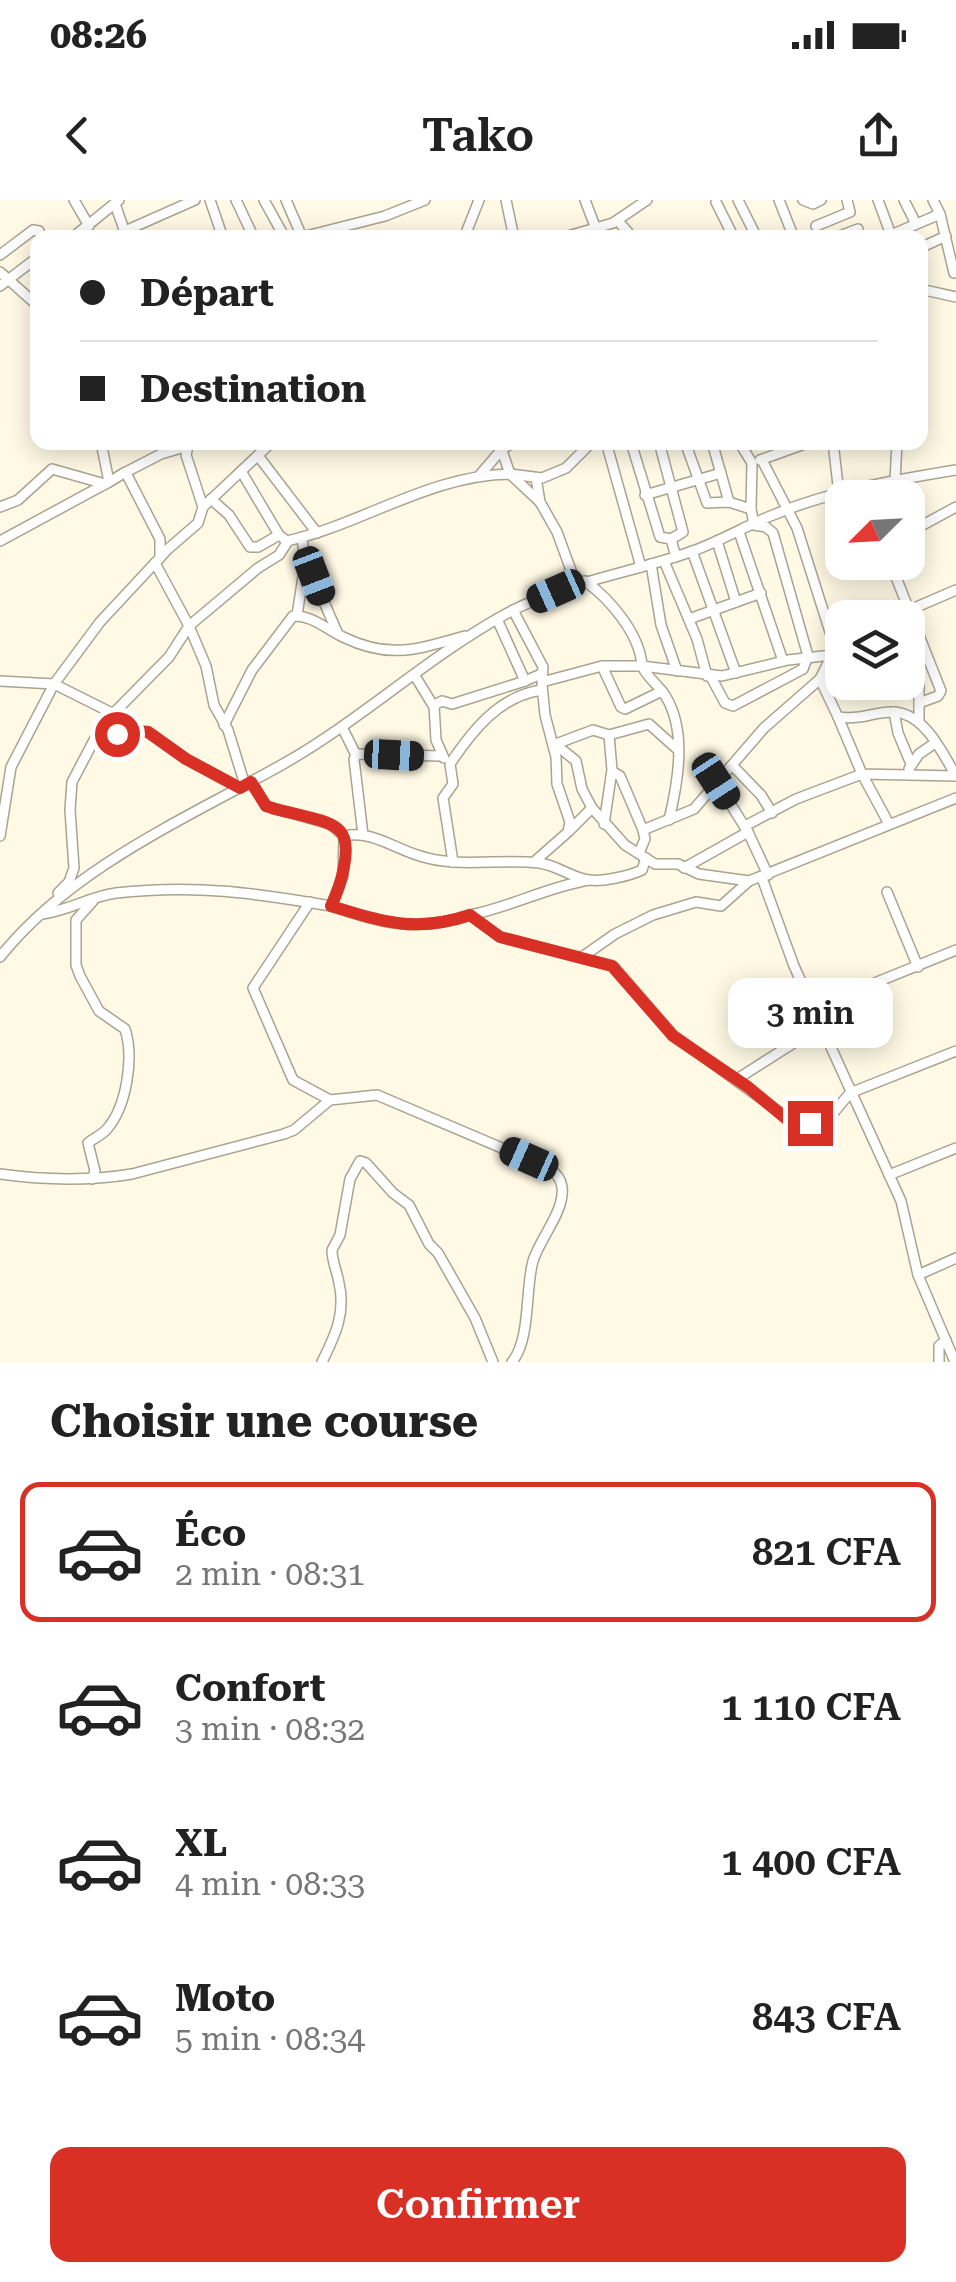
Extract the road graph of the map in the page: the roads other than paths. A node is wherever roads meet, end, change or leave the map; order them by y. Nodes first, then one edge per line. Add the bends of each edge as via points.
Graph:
1 (74, 200) edge
2 (196, 200) edge
3 (210, 200) edge
4 (236, 200) edge
5 (264, 200) edge
6 (286, 200) edge
7 (425, 200) edge
8 (479, 200) edge
9 (506, 200) edge
10 (585, 200) edge
11 (647, 200) edge
12 (738, 200) edge
13 (779, 200) edge
14 (803, 200) edge
15 (822, 200) edge
16 (847, 200) edge
17 (878, 200) edge
18 (904, 200) edge
19 (933, 200) edge
20 (117, 202) edge
21 (716, 202) edge
22 (940, 214) junction
23 (618, 221) junction
24 (356, 222) junction
25 (916, 224) junction
26 (89, 226) junction
27 (816, 226) dead end
28 (596, 229) junction
29 (83, 230) edge
30 (125, 230) edge
31 (134, 230) edge
32 (220, 230) edge
33 (250, 230) edge
34 (278, 230) edge
35 (297, 230) edge
36 (326, 230) edge
37 (358, 230) edge
38 (467, 230) edge
39 (512, 230) edge
40 (592, 230) edge
41 (626, 230) edge
42 (730, 230) edge
43 (753, 230) edge
44 (791, 230) edge
45 (888, 230) edge
46 (902, 230) edge
47 (30, 233) edge
48 (946, 236) junction
49 (928, 244) edge
50 (0, 255) edge
51 (30, 263) edge
52 (0, 272) edge
53 (954, 273) edge
54 (4, 283) edge
55 (928, 291) edge
56 (956, 297) edge
57 (30, 301) edge
58 (102, 450) edge
59 (173, 450) edge
60 (189, 450) edge
61 (265, 450) edge
62 (497, 450) edge
63 (501, 450) edge
64 (584, 450) edge
65 (609, 450) edge
66 (634, 450) edge
67 (661, 450) edge
68 (687, 450) edge
69 (714, 450) edge
70 (746, 450) edge
71 (772, 450) edge
72 (789, 450) edge
73 (834, 450) edge
74 (897, 450) edge
75 (774, 456) junction
76 (259, 457) junction
77 (757, 462) junction
78 (956, 470) edge
79 (241, 471) junction
80 (720, 473) junction
81 (124, 474) junction
82 (510, 474) junction
83 (479, 476) junction
84 (536, 478) junction
85 (837, 480) edge
86 (895, 480) edge
87 (901, 480) edge
88 (697, 482) junction
89 (107, 483) junction
90 (671, 488) junction
91 (646, 495) junction
92 (825, 498) edge
93 (540, 502) junction
94 (729, 502) junction
95 (207, 503) junction
96 (956, 507) edge
97 (0, 508) edge
98 (751, 509) junction
99 (786, 510) junction
100 (925, 524) edge
101 (754, 525) junction
102 (739, 532) junction
103 (317, 533) junction
104 (302, 537) junction
105 (284, 538) junction
106 (671, 539) junction
107 (717, 541) junction
108 (0, 542) edge
109 (692, 552) junction
110 (304, 556) junction
111 (676, 557) junction
112 (664, 560) junction
113 (157, 561) junction
114 (646, 566) junction
115 (580, 583) junction
116 (956, 590) edge
117 (761, 592) junction
118 (736, 602) junction
119 (925, 603) edge
120 (514, 610) junction
121 (712, 610) junction
122 (825, 613) edge
123 (297, 614) junction
124 (497, 618) junction
125 (689, 619) junction
126 (189, 626) junction
127 (473, 634) junction
128 (338, 635) junction
129 (825, 652) edge
130 (925, 652) edge
131 (808, 656) junction
132 (783, 661) junction
133 (602, 666) junction
134 (642, 666) junction
135 (760, 669) junction
136 (677, 671) junction
137 (825, 671) edge
138 (736, 673) junction
139 (415, 676) junction
140 (709, 676) junction
141 (525, 680) junction
142 (820, 680) junction
143 (0, 681) edge
144 (542, 682) junction
145 (779, 682) junction
146 (54, 684) junction
147 (767, 690) junction
148 (662, 692) junction
149 (919, 703) joint
150 (791, 704) junction
151 (434, 707) junction
152 (894, 712) junction
153 (112, 713) junction
154 (838, 717) junction
155 (919, 721) junction
156 (224, 725) junction
157 (342, 726) junction
158 (610, 735) junction
159 (97, 736) junction
160 (935, 743) junction
161 (554, 745) junction
162 (677, 749) junction
163 (356, 755) junction
164 (446, 760) junction
165 (732, 765) junction
166 (6, 768) edge
167 (910, 768) junction
168 (862, 774) junction
169 (956, 776) edge
170 (610, 778) junction
171 (716, 781) junction
172 (246, 785) junction
173 (956, 798) edge
174 (592, 808) junction
175 (772, 813) junction
176 (669, 820) junction
177 (604, 824) junction
178 (889, 824) junction
179 (747, 829) junction
180 (643, 830) junction
181 (568, 832) junction
182 (363, 835) junction
183 (0, 836) edge
184 (344, 836) junction
185 (642, 856) junction
186 (453, 862) junction
187 (534, 862) junction
188 (684, 868) junction
189 (765, 876) junction
190 (589, 880) junction
191 (748, 882) junction
192 (887, 892) dead end
193 (98, 896) junction
194 (310, 902) junction
195 (331, 906) junction
196 (40, 914) junction
197 (470, 915) junction
198 (14, 940) junction
199 (956, 950) edge
200 (0, 957) edge
201 (582, 957) junction
202 (918, 967) junction
203 (814, 1008) junction
204 (822, 1024) junction
205 (956, 1051) edge
206 (737, 1079) junction
207 (850, 1093) junction
208 (330, 1100) junction
209 (956, 1148) edge
210 (0, 1174) edge
211 (889, 1175) junction
212 (92, 1178) junction
213 (956, 1258) edge
214 (918, 1275) junction
215 (946, 1340) junction
216 (322, 1362) edge
217 (493, 1362) edge
218 (512, 1362) edge
219 (939, 1362) edge
220 (955, 1362) edge

1 - 26 street
2 - 31 street
3 - 32 street
4 - 33 street
5 - 34 street
6 - 35 street
7 - 24 street
8 - 38 street
9 - 39 street
10 - 28 street
11 - 23 street
12 - 43 street
13 - 44 street
14 - 15 street
16 - 27 street via 850,212
17 - 45 street
18 - 25 street
19 - 22 street
20 - 26 street
20 - 30 street
21 - 42 street
22 - 25 street
22 - 48 street
23 - 28 street
23 - 41 street
24 - 36 street
24 - 37 street
25 - 46 street
26 - 29 street
28 - 40 street
47 - 50 street
48 - 49 street
48 - 53 street
51 - 54 street
52 - 54 street
54 - 57 street
55 - 56 street
58 - 89 street
59 - 81 street
60 - 95 street
61 - 76 street
62 - 83 street
63 - 82 street
64 - 84 street via 566,468
65 - 114 street
66 - 91 street
67 - 90 street
68 - 88 street
69 - 80 street
70 - 77 street
71 - 75 street
72 - 75 street
73 - 85 street
74 - 86 street
75 - 77 street
76 - 79 street
76 - 103 street
77 - 98 street
77 - 99 street
78 - 87 street
79 - 95 street
79 - 105 street
80 - 88 street
80 - 94 street
81 - 89 street
81 - 113 street via 160,538
82 - 83 street
82 - 84 street
82 - 93 street
83 - 103 street
84 - 93 street
88 - 90 street
88 - 94 street via 707,503
89 - 97 street via 52,469
89 - 108 street
90 - 91 street
90 - 106 street via 683,532
91 - 106 street via 660,537
92 - 99 street
93 - 115 street
94 - 98 street
95 - 105 street via 229,515 250,547
95 - 113 street via 198,523
96 - 100 street
98 - 101 street
99 - 101 street
99 - 122 street
101 - 102 street
101 - 131 street via 772,533
102 - 107 street
102 - 117 street
103 - 104 street
104 - 105 street
104 - 110 street
105 - 126 street via 280,554
106 - 111 street
107 - 109 street
107 - 118 street
109 - 111 street
109 - 121 street
110 - 123 street
110 - 128 street
111 - 112 street
112 - 114 street
112 - 125 street
113 - 126 street
113 - 146 street
114 - 115 street
114 - 136 street
115 - 120 street
115 - 134 street via 614,606
116 - 119 street
117 - 118 street
117 - 132 street
118 - 121 street
120 - 124 street
120 - 144 street via 543,667
121 - 125 street
121 - 138 street
123 - 128 street
123 - 156 street via 252,670
124 - 127 street
124 - 141 street
125 - 140 street
126 - 153 street via 169,657
126 - 156 street
127 - 128 street via 396,653
127 - 139 street
129 - 131 street
130 - 149 street via 941,691
131 - 132 street
131 - 145 street via 804,669
132 - 135 street
133 - 134 street
133 - 144 street
133 - 148 street via 620,708
134 - 136 street
134 - 148 street
135 - 138 street
135 - 147 street
136 - 140 street
137 - 142 street
138 - 140 street
139 - 151 street
139 - 157 street
140 - 147 street via 728,706
141 - 144 street
141 - 151 street
142 - 150 street
142 - 154 street
143 - 146 street
144 - 161 street
144 - 164 street via 487,716
145 - 147 street
145 - 150 street
146 - 153 street
146 - 166 street
148 - 162 street via 679,726
149 - 155 street
150 - 165 street
151 - 164 street via 436,740
152 - 154 street
152 - 155 street
152 - 167 street
153 - 159 street
154 - 168 street
155 - 160 street
156 - 172 street
157 - 163 street
157 - 172 street
158 - 161 street via 597,730
158 - 162 street via 649,724
158 - 170 street
159 - 172 street via 148,732 186,759
159 - 198 street via 70,788 72,876 16,928
160 - 167 street
160 - 169 street
161 - 174 street via 578,763
161 - 181 street
162 - 176 street
163 - 164 street
163 - 182 street
164 - 186 street via 453,784 443,798
165 - 171 street
165 - 175 street
166 - 183 street
167 - 168 street
167 - 169 street
168 - 175 street
168 - 178 street
170 - 177 street
170 - 180 street via 620,776
171 - 176 street via 694,809
171 - 179 street
172 - 184 street via 266,806 330,824
172 - 196 street via 142,842
173 - 178 street
174 - 177 street
174 - 181 street
175 - 179 street
176 - 180 street
177 - 185 street
178 - 189 street
179 - 188 street
179 - 189 street
180 - 185 street
181 - 187 street
182 - 184 street
182 - 186 street
184 - 195 street via 343,876
185 - 188 street
185 - 190 street via 642,870
186 - 187 street
187 - 190 street
188 - 191 street
189 - 191 street
189 - 203 street
190 - 197 street
191 - 201 street via 721,906 696,902 654,915
192 - 202 street
193 - 194 street via 185,887
193 - 196 street
193 - 212 street via 76,920 76,964 99,1011 125,1029 130,1054 114,1118 88,1142
194 - 195 street
194 - 208 street via 253,988 293,1080
195 - 197 street via 402,925
196 - 198 street
197 - 201 street via 500,937
198 - 200 street
199 - 202 street
201 - 206 street via 612,966 673,1036
202 - 203 street
203 - 204 street
204 - 206 street
204 - 207 street
205 - 207 street
206 - 207 street via 799,1126 835,1112
207 - 211 street
208 - 212 street via 284,1134 132,1174
208 - 218 street via 378,1095 556,1173 563,1190 532,1265
209 - 211 street
210 - 212 street
211 - 214 street
213 - 214 street
214 - 215 street
215 - 219 street
215 - 220 street
216 - 217 street via 340,1319 332,1250 360,1161 409,1204 476,1318

